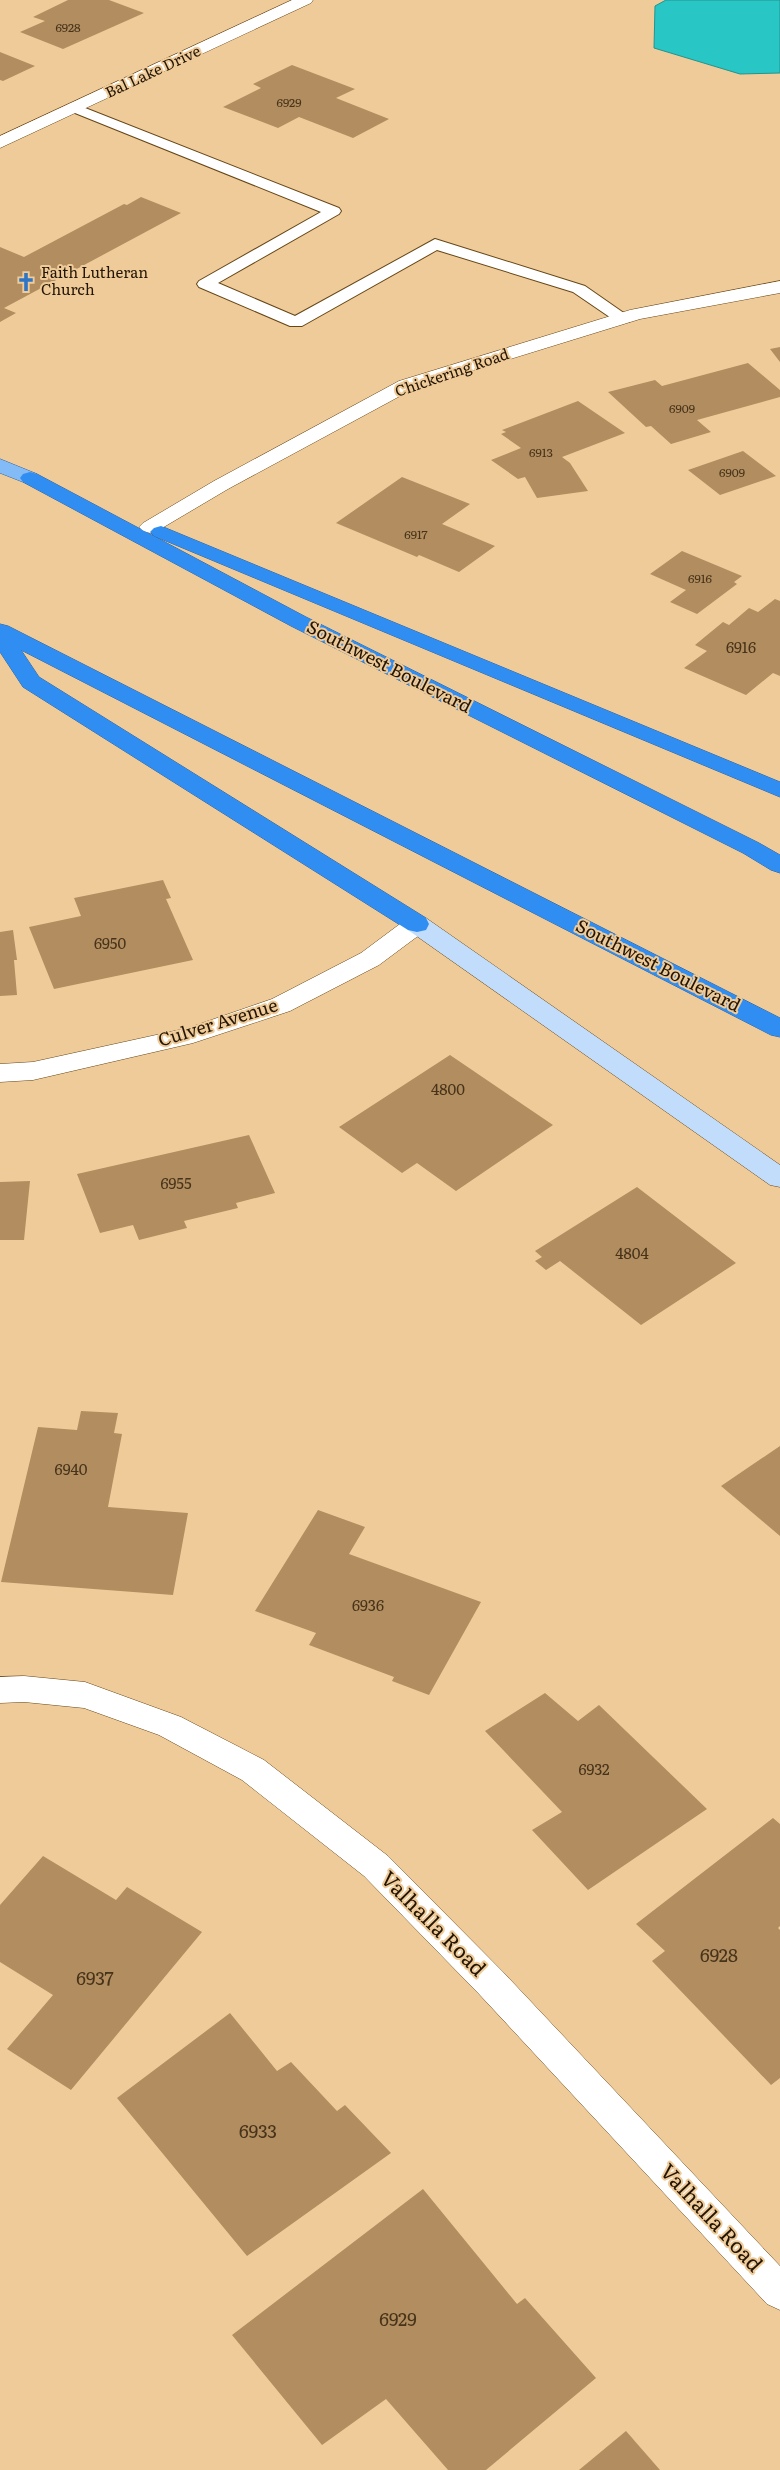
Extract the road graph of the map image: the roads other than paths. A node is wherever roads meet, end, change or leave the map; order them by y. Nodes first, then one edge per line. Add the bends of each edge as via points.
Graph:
1 (305, 0) edge
2 (75, 108) junction
3 (0, 143) edge
4 (780, 287) edge
5 (624, 318) junction
6 (0, 465) edge
7 (30, 478) junction
8 (150, 527) junction
9 (0, 631) edge
10 (0, 636) edge
11 (780, 790) edge
12 (780, 865) edge
13 (418, 924) junction
14 (780, 1029) edge
15 (0, 1073) edge
16 (780, 1178) edge
17 (0, 1690) edge
18 (780, 2292) edge

1 - 2 street, Bal Lake Drive
2 - 3 street, Bal Lake Drive
2 - 5 lane via 333,211 205,284 296,322 435,244 579,289
4 - 5 street, Chickering Road
5 - 8 street, Chickering Road via 406,385 220,485
6 - 7 main road, Southwest Boulevard
7 - 8 highway
7 - 12 highway, Southwest Boulevard via 143,541
8 - 11 highway
9 - 14 highway, Southwest Boulevard
10 - 13 highway via 31,682
13 - 15 street, Culver Avenue via 370,959 281,1005 193,1035 33,1071
13 - 16 main road
17 - 18 street, Valhalla Road via 85,1695 170,1726 253,1770 376,1866 498,1990

